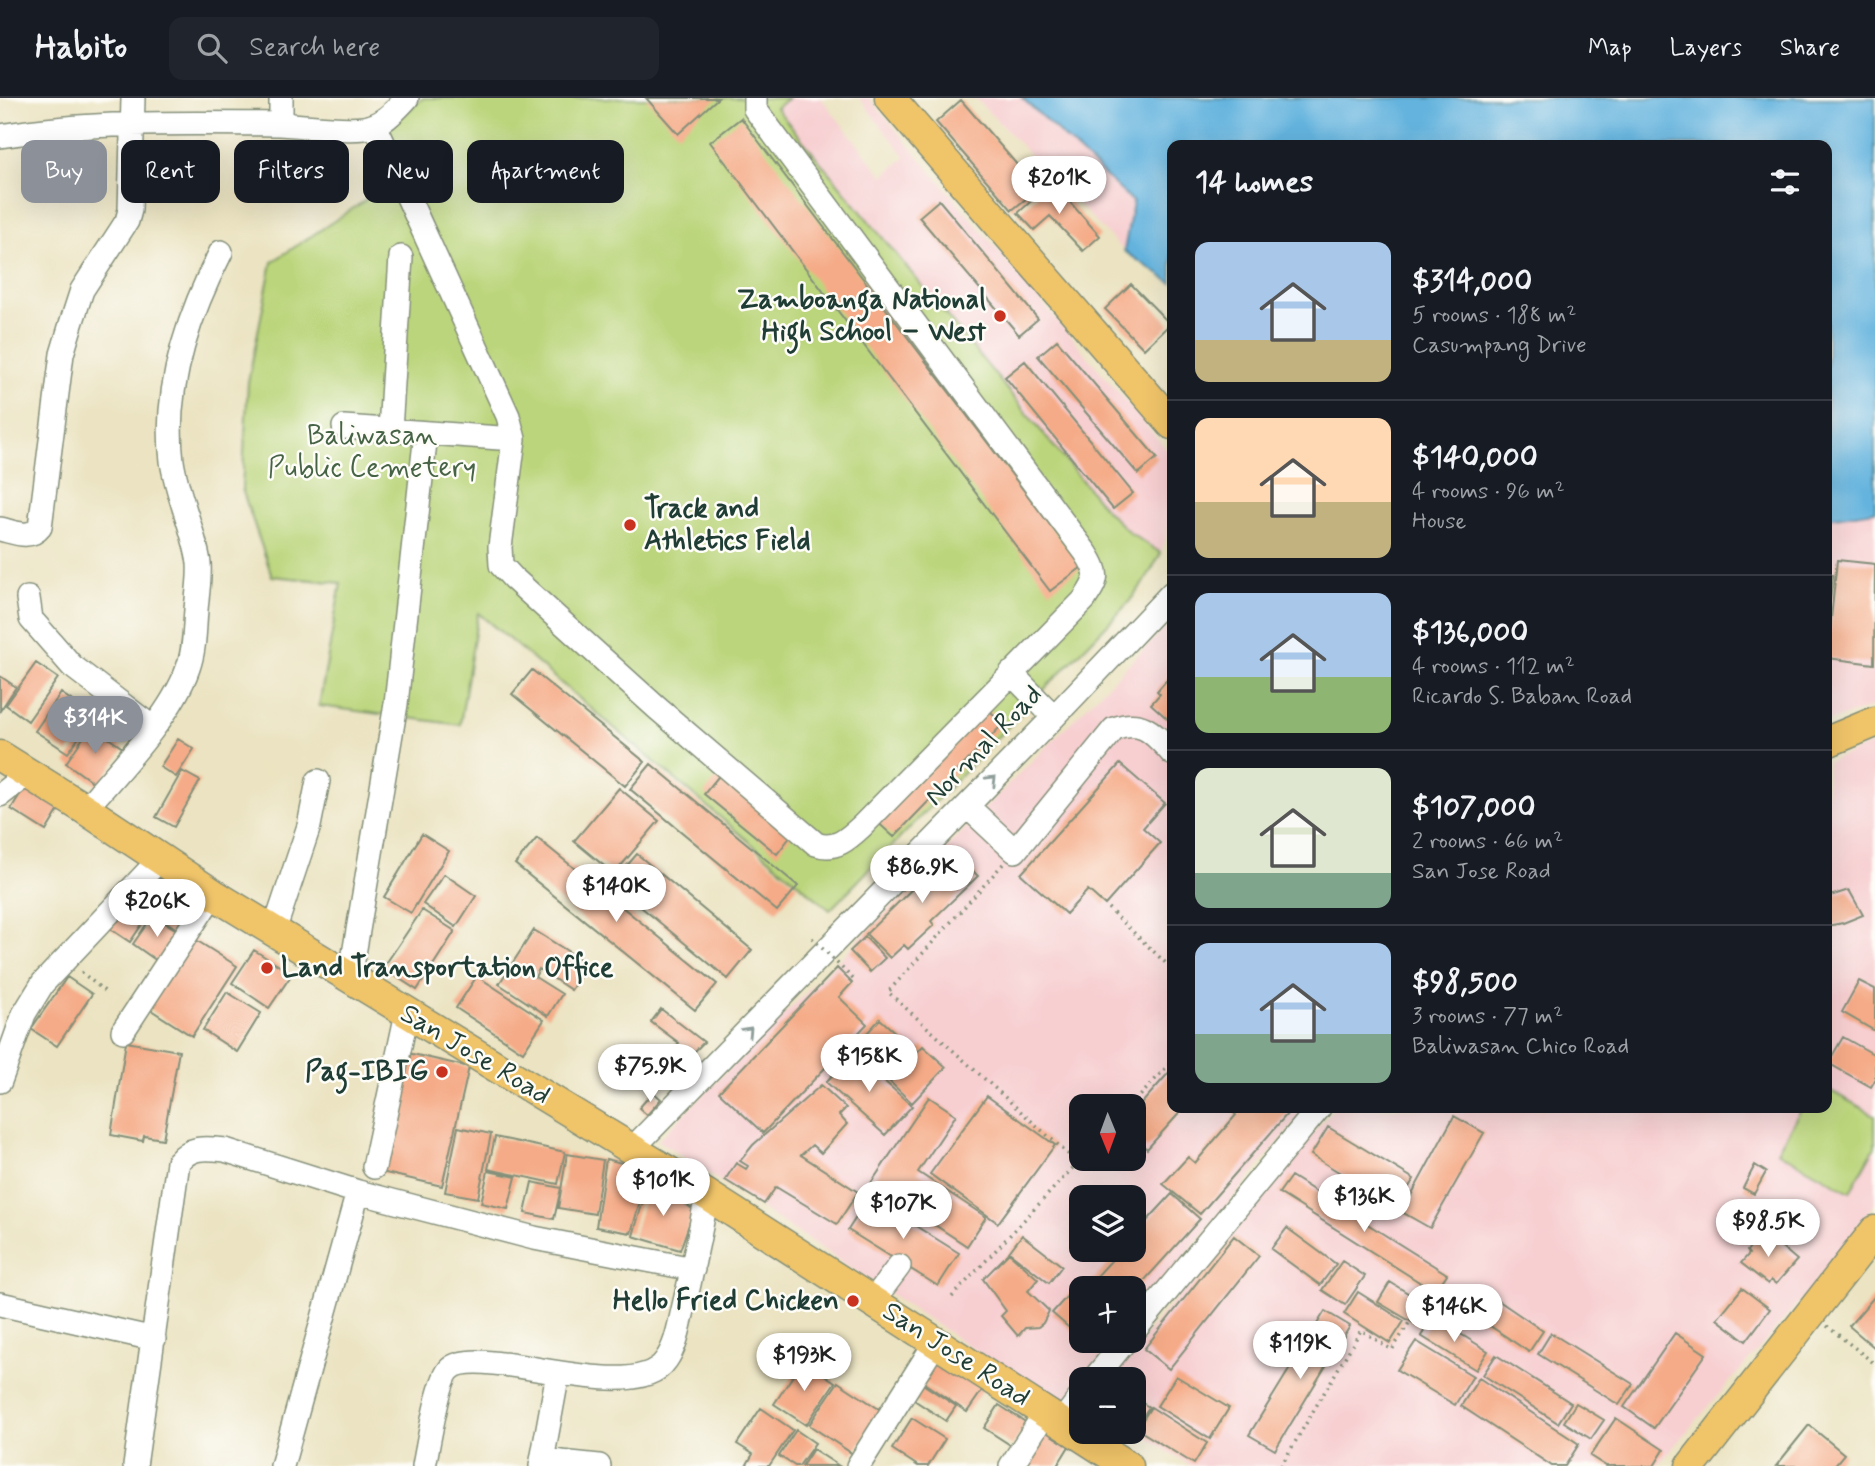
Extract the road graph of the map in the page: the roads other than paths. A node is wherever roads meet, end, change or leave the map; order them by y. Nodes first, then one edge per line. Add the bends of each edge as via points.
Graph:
1 (133, 98) edge
2 (281, 98) edge
3 (407, 98) edge
4 (755, 98) edge
5 (890, 98) edge
6 (134, 124) junction
7 (281, 124) junction
8 (375, 125) junction
9 (0, 136) edge
10 (221, 252) dead end
11 (401, 257) dead end
12 (1167, 418) edge
13 (344, 427) dead end
14 (390, 430) junction
15 (426, 433) junction
16 (514, 439) junction
17 (0, 529) edge
18 (28, 598) dead end
19 (1167, 598) edge
20 (1011, 673) junction
21 (1054, 717) junction
22 (1875, 722) edge
23 (153, 729) junction
24 (1832, 740) edge
25 (1167, 748) edge
26 (0, 756) edge
27 (27, 774) junction
28 (318, 781) dead end
29 (0, 795) edge
30 (967, 806) junction
31 (85, 809) junction
32 (159, 860) junction
33 (214, 894) junction
34 (274, 932) junction
35 (350, 978) junction
36 (407, 1013) junction
37 (123, 1031) dead end
38 (0, 1081) edge
39 (1315, 1113) edge
40 (631, 1150) junction
41 (374, 1167) dead end
42 (358, 1192) junction
43 (707, 1195) junction
44 (1875, 1231) edge
45 (899, 1266) dead end
46 (693, 1269) junction
47 (872, 1301) junction
48 (0, 1304) edge
49 (1146, 1317) edge
50 (154, 1339) junction
51 (936, 1342) junction
52 (1115, 1353) edge
53 (1104, 1367) edge
54 (558, 1373) junction
55 (1069, 1405) edge
56 (1053, 1418) junction
57 (542, 1463) edge
58 (135, 1466) edge
59 (282, 1466) edge
60 (424, 1466) edge
61 (599, 1466) edge
62 (858, 1466) edge
63 (1011, 1466) edge
64 (1128, 1466) edge
65 (1691, 1466) edge

1 - 6 street
2 - 7 street
3 - 8 street
4 - 20 street via 755,109 1094,566 1095,584 1084,600
5 - 12 main road
6 - 7 street
6 - 9 street via 43,128
6 - 17 street via 127,221 82,290 62,354 40,527 27,535
7 - 8 street
8 - 16 street via 505,405
10 - 23 street via 193,315 172,394 172,459 199,563 199,583 192,655 181,684
11 - 14 street
13 - 14 street
14 - 15 street
15 - 16 street
15 - 35 street via 396,704
16 - 20 street via 500,547 506,572 816,844 836,846 862,827
18 - 23 street via 31,619 72,666
19 - 21 street, Normal Road
20 - 21 street
30 -> 21 street, Normal Road
22 - 24 main road
23 - 31 street
25 - 30 street via 1142,726 1115,729 1014,851
26 - 27 main road, San Jose Road
27 - 29 street
27 - 31 main road, San Jose Road
28 - 34 street via 309,826
40 -> 30 street, Normal Road
31 - 32 main road, San Jose Road
32 - 33 main road, San Jose Road
32 - 38 street via 44,983 24,1014
33 - 34 main road, San Jose Road
33 - 37 street
34 - 35 main road, San Jose Road
35 - 36 main road, San Jose Road
36 - 40 main road, San Jose Road
36 - 41 street
39 - 49 street
40 - 43 main road, San Jose Road
42 - 46 street via 534,1238
42 - 50 street via 225,1150 192,1150 178,1162
42 - 59 street
43 - 46 street
43 - 47 main road, San Jose Road
44 - 65 main road
45 - 47 street
46 - 54 street via 677,1336 660,1367 639,1377
47 - 51 main road, San Jose Road
48 - 50 street
50 - 58 street
51 - 56 main road, San Jose Road
51 - 62 street
52 - 53 street
54 - 57 street
54 - 60 street via 477,1361 449,1369
55 - 56 street
56 - 63 street
56 - 64 main road, San Jose Road
57 - 61 street

